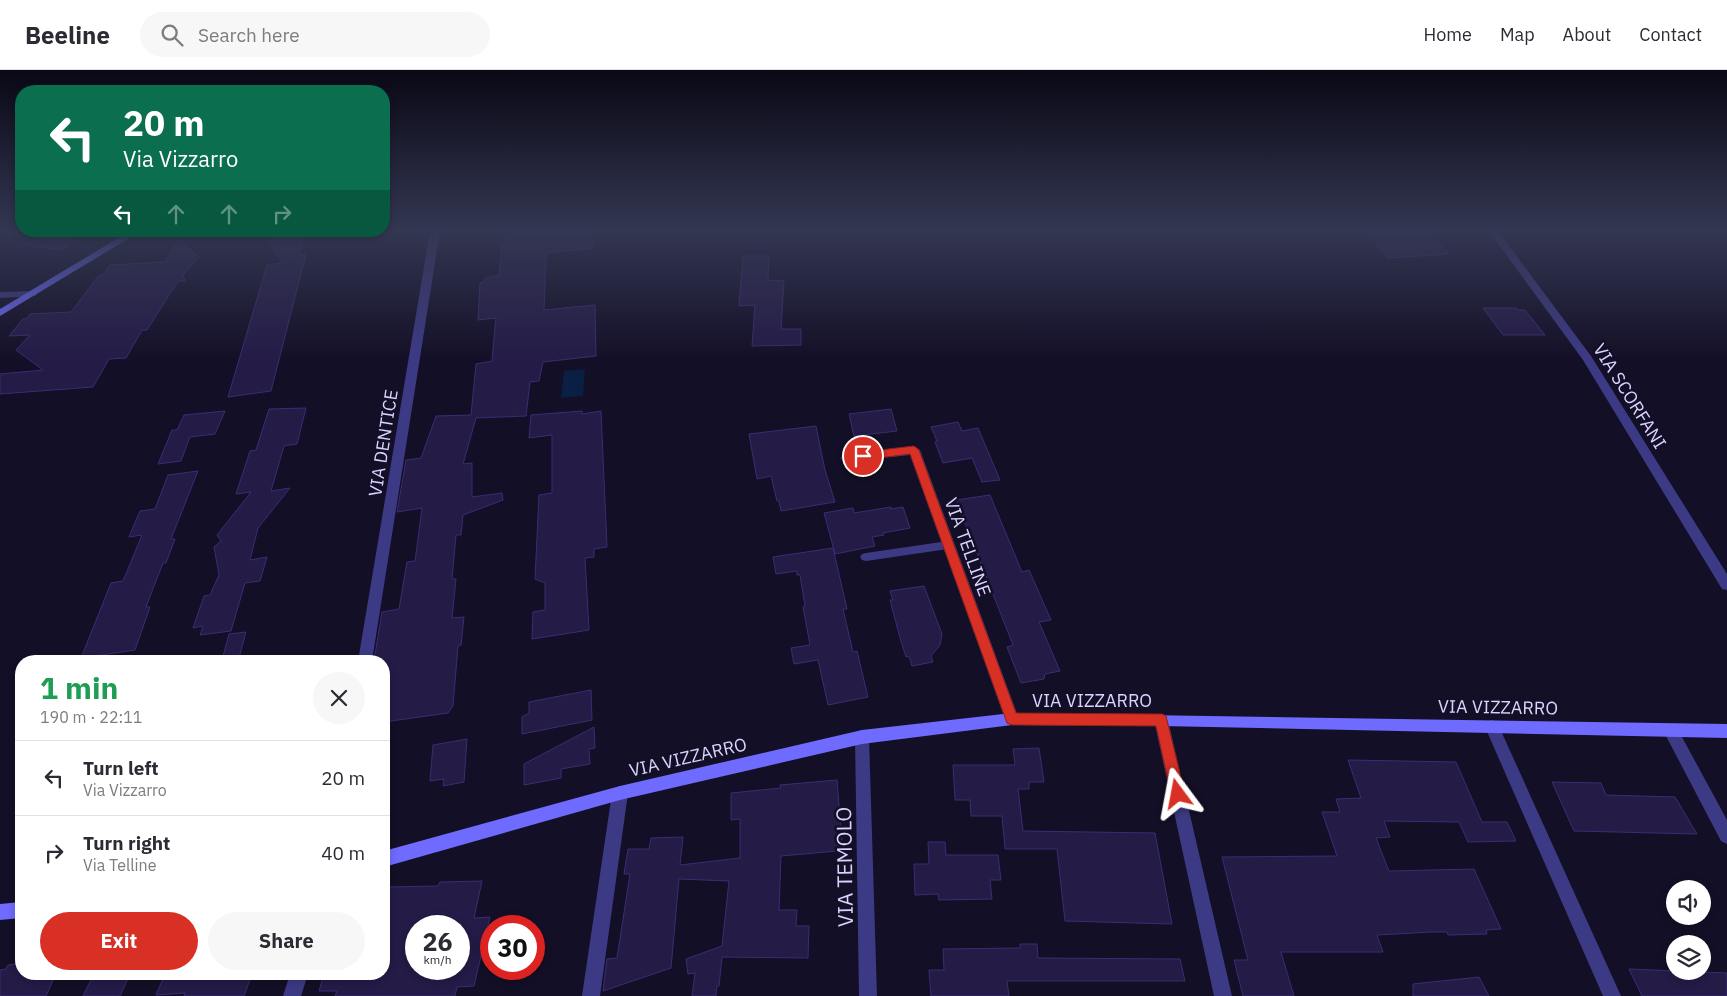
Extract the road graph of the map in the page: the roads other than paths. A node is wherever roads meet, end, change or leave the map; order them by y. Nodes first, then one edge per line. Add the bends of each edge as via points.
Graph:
1 (65, 274) edge
2 (428, 274) edge
3 (1525, 274) edge
4 (32, 294) junction
5 (0, 295) edge
6 (0, 313) edge
7 (846, 458) dead end
8 (948, 544) junction
9 (866, 557) dead end
10 (1727, 585) edge
11 (366, 655) edge
12 (1012, 719) junction
13 (1162, 720) junction
14 (1492, 727) junction
15 (1670, 731) junction
16 (1727, 731) edge
17 (862, 737) junction
18 (620, 793) junction
19 (1727, 836) edge
20 (390, 857) edge
21 (15, 911) edge
22 (0, 912) edge
23 (297, 980) edge
24 (292, 996) edge
25 (591, 996) edge
26 (868, 996) edge
27 (1223, 996) edge
28 (1612, 996) edge

1 - 4 street
2 - 11 street, VIA DENTICE
3 - 10 street, VIA SCORFANI via 1587,358
4 - 5 street
4 - 6 street
7 - 8 street, VIA TELLINE via 914,450
8 - 9 lane
8 - 12 street, VIA TELLINE
12 - 13 street, VIA VIZZARRO
12 - 17 street, VIA VIZZARRO
13 - 14 street, VIA VIZZARRO
13 - 27 street
14 - 15 street, VIA VIZZARRO
14 - 28 street
15 - 16 street, VIA VIZZARRO
15 - 19 street
17 - 18 street, VIA VIZZARRO
17 - 26 street, VIA TEMOLO
18 - 20 street, VIA VIZZARRO
18 - 25 street
21 - 22 street
23 - 24 street

